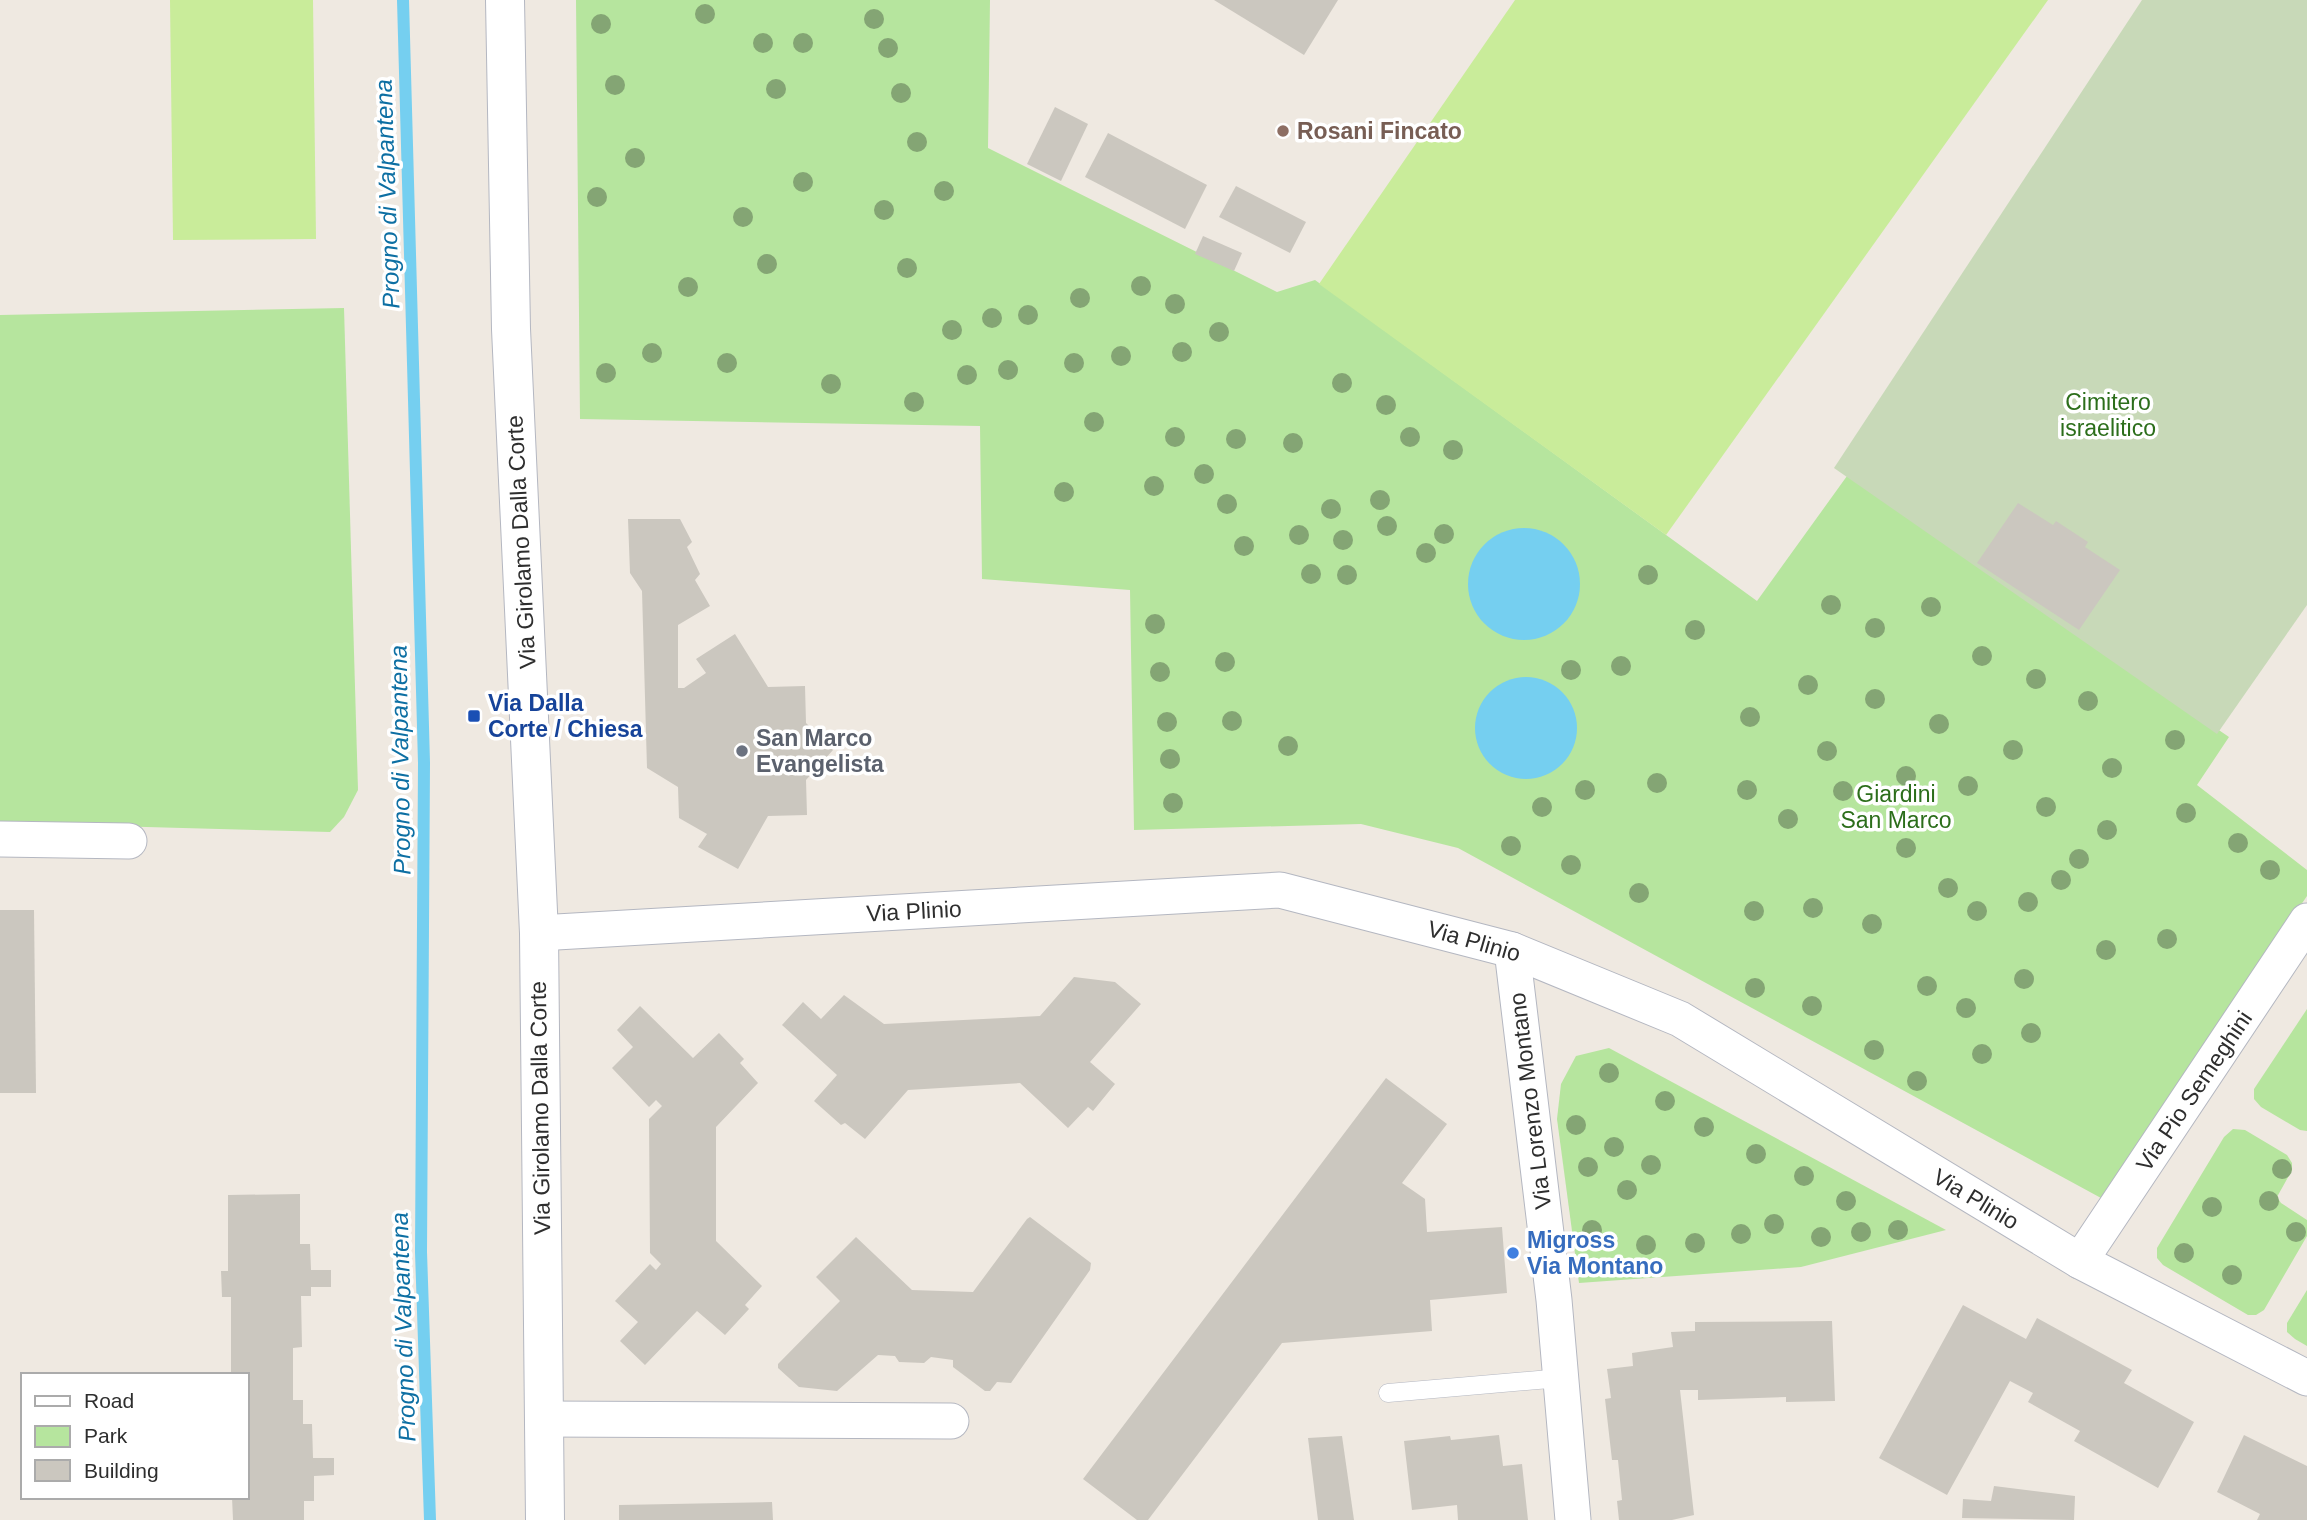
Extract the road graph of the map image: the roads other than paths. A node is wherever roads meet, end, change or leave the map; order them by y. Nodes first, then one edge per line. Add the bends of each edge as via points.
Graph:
1 (505, 0) edge
2 (0, 839) edge
3 (129, 841) dead end
4 (2307, 921) edge
5 (539, 933) junction
6 (1512, 950) junction
7 (2080, 1261) junction
8 (1561, 1378) junction
9 (2307, 1378) edge
10 (1388, 1393) dead end
11 (544, 1419) junction
12 (951, 1421) dead end
13 (545, 1520) edge
14 (1573, 1520) edge

1 - 5 street, Via Girolamo Dalla Corte via 511,329
2 - 3 street
4 - 7 street, Via Pio Semeghini
5 - 6 street, Via Plinio via 1280,890
5 - 11 street, Via Girolamo Dalla Corte
6 - 7 street, Via Plinio via 1680,1019
6 - 8 street, Via Lorenzo Montano
7 - 9 street, Via Plinio
8 - 10 lane
8 - 14 street, Via Lorenzo Montano
11 - 12 street
11 - 13 street, Via Girolamo Dalla Corte

